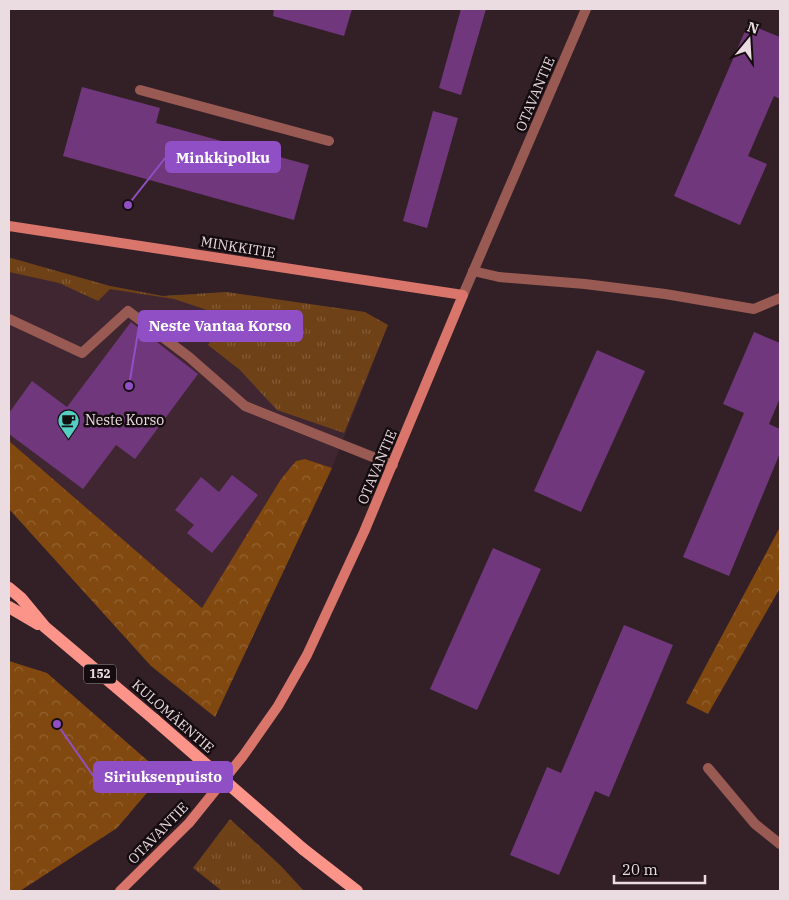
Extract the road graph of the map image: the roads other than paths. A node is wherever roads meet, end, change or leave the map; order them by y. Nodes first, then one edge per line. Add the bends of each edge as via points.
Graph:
1 (586, 9) edge
2 (140, 90) dead end
3 (329, 141) dead end
4 (9, 226) edge
5 (473, 271) junction
6 (463, 295) junction
7 (780, 298) edge
8 (9, 319) edge
9 (393, 466) junction
10 (9, 588) edge
11 (9, 607) edge
12 (45, 628) junction
13 (708, 768) dead end
14 (780, 844) edge
15 (303, 848) junction
16 (120, 891) edge
17 (347, 891) edge
18 (357, 891) edge

1 - 5 street, OTAVANTIE
2 - 3 street
4 - 6 main road, MINKKITIE
5 - 6 street, OTAVANTIE
5 - 7 street via 499,277 615,288 754,308
6 - 9 main road, OTAVANTIE
8 - 9 street via 82,353 128,311 246,406
9 - 16 main road, OTAVANTIE via 307,656 278,706 189,823
10 - 12 main road, KULOMÄENTIE / 152
11 - 12 main road, KULOMÄENTIE / 152
12 - 15 main road, KULOMÄENTIE / 152, bridge
13 - 14 street via 755,824
15 - 17 main road, KULOMÄENTIE / 152
15 - 18 main road, KULOMÄENTIE / 152

